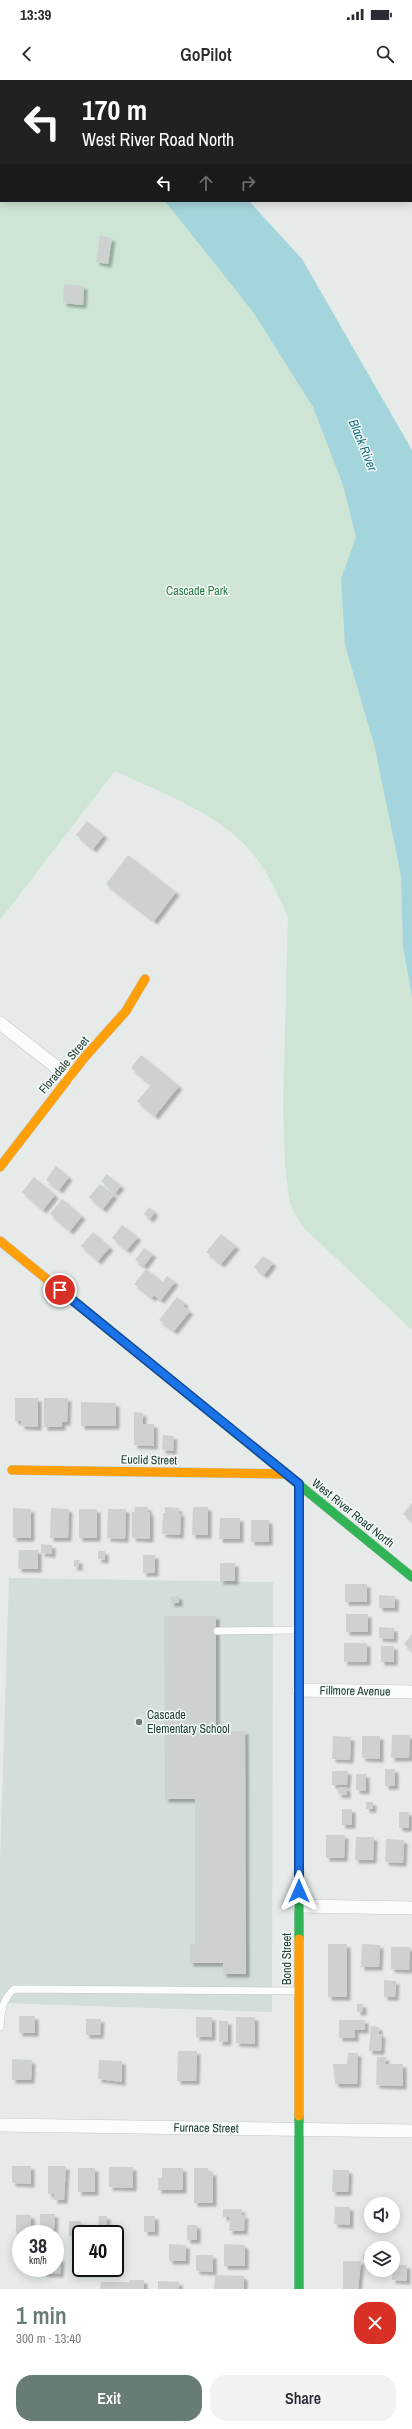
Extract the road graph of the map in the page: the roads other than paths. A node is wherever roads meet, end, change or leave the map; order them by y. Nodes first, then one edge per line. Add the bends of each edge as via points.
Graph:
1 (146, 979) dead end
2 (0, 1023) edge
3 (69, 1077) junction
4 (0, 1167) edge
5 (0, 1241) edge
6 (12, 1470) dead end
7 (286, 1474) junction
8 (299, 1484) junction
9 (412, 1577) edge
10 (299, 1630) junction
11 (218, 1631) dead end
12 (299, 1690) junction
13 (412, 1692) edge
14 (299, 1906) junction
15 (412, 1908) edge
16 (299, 1991) junction
17 (0, 2027) edge
18 (0, 2125) edge
19 (299, 2129) junction
20 (412, 2131) edge
21 (299, 2289) edge

1 - 3 street, Floradale Street via 123,1017
2 - 3 street
3 - 4 street, Floradale Street
5 - 7 street, West River Road North
6 - 7 street, Euclid Street
7 - 8 street, West River Road North
8 - 9 street, West River Road North
8 - 10 street, Bond Street
10 - 11 lane
10 - 12 street, Bond Street
12 - 13 street, Fillmore Avenue
12 - 14 street, Bond Street
14 - 15 street
14 - 16 street, Bond Street
16 - 17 lane via 14,1989 6,1996 1,2009
16 - 19 street, Bond Street
18 - 19 street, Furnace Street
19 - 20 street, Furnace Street
19 - 21 street, Bond Street

